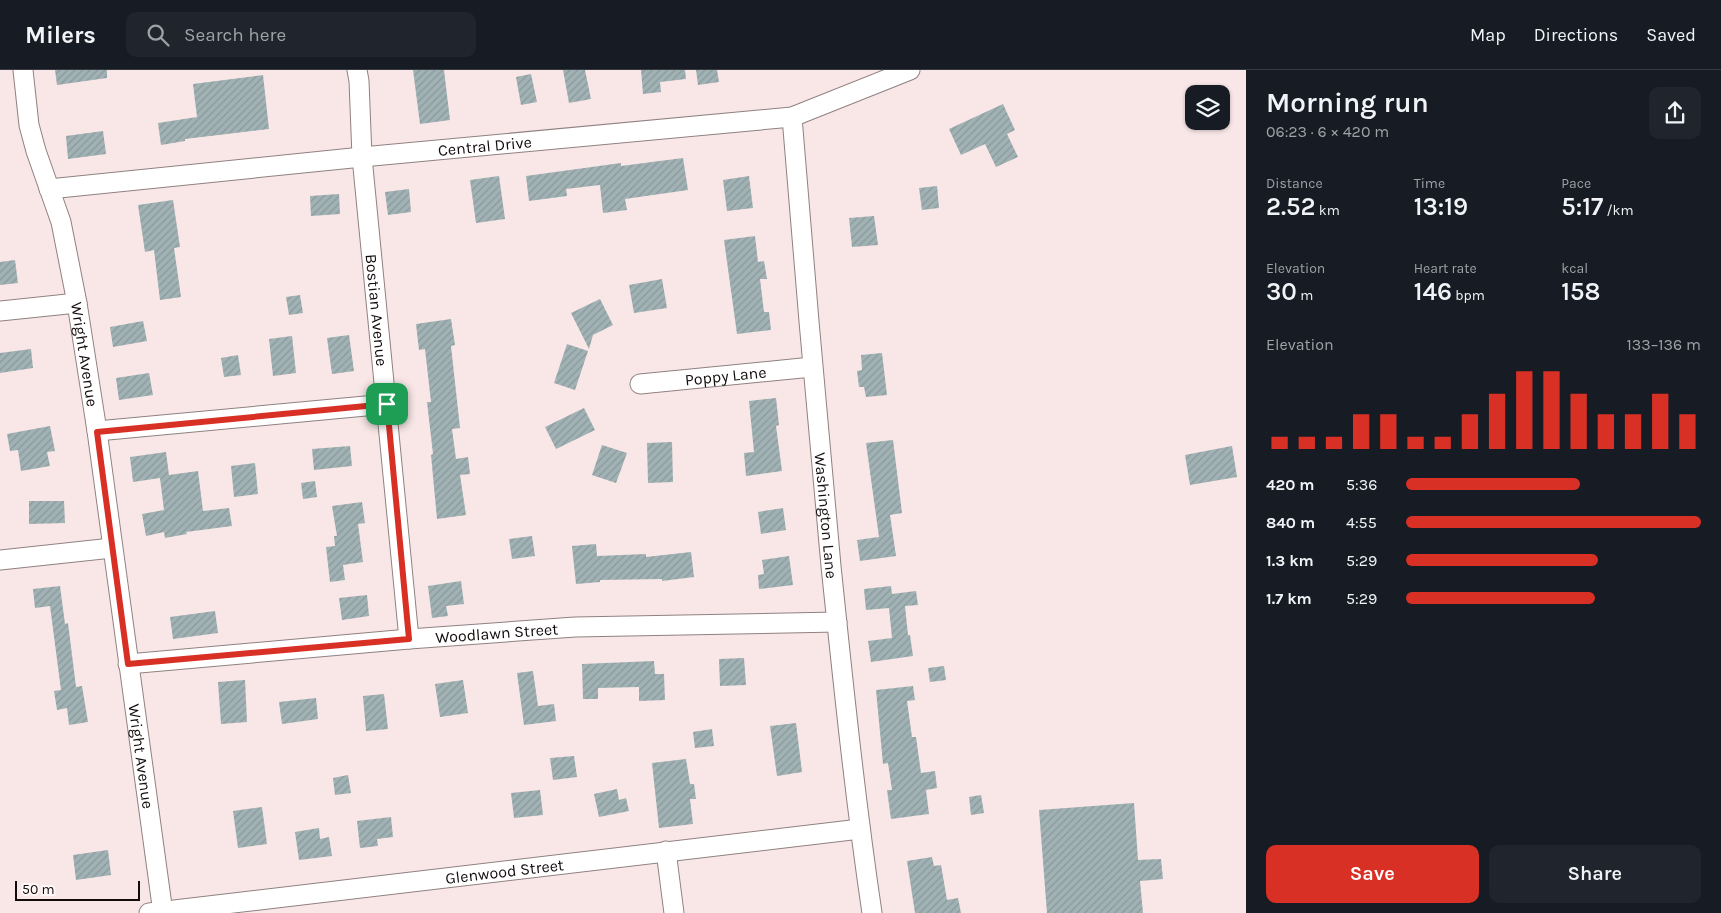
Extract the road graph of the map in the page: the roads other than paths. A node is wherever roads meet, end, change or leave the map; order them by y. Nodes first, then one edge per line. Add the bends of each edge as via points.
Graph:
1 (23, 70) edge
2 (357, 70) edge
3 (910, 70) edge
4 (792, 117) junction
5 (362, 157) junction
6 (49, 189) junction
7 (77, 303) junction
8 (0, 311) edge
9 (812, 367) junction
10 (640, 384) dead end
11 (387, 404) junction
12 (97, 432) junction
13 (112, 548) junction
14 (0, 560) edge
15 (837, 622) junction
16 (409, 639) junction
17 (128, 664) junction
18 (860, 830) junction
19 (666, 851) junction
20 (158, 912) edge
21 (674, 913) edge
22 (872, 913) edge

1 - 6 street, Wright Avenue via 29,125
2 - 5 street, Bostian Avenue
3 - 4 street, Central Drive
4 - 5 street, Central Drive
4 - 9 street, Washington Lane
5 - 6 street, Central Drive
5 - 11 street, Bostian Avenue
6 - 7 street, Wright Avenue via 61,222
7 - 8 street
7 - 12 street, Wright Avenue
9 - 10 street, Poppy Lane
9 - 15 street, Washington Lane
11 - 12 street
11 - 16 street, Bostian Avenue
12 - 13 street, Wright Avenue
13 - 14 street
13 - 17 street, Wright Avenue
15 - 16 street, Woodlawn Street via 575,627
15 - 18 street, Washington Lane
16 - 17 street, Woodlawn Street
17 - 20 street, Wright Avenue
18 - 19 street, Glenwood Street
18 - 22 street, Washington Lane
19 - 20 street, Glenwood Street
19 - 21 street

